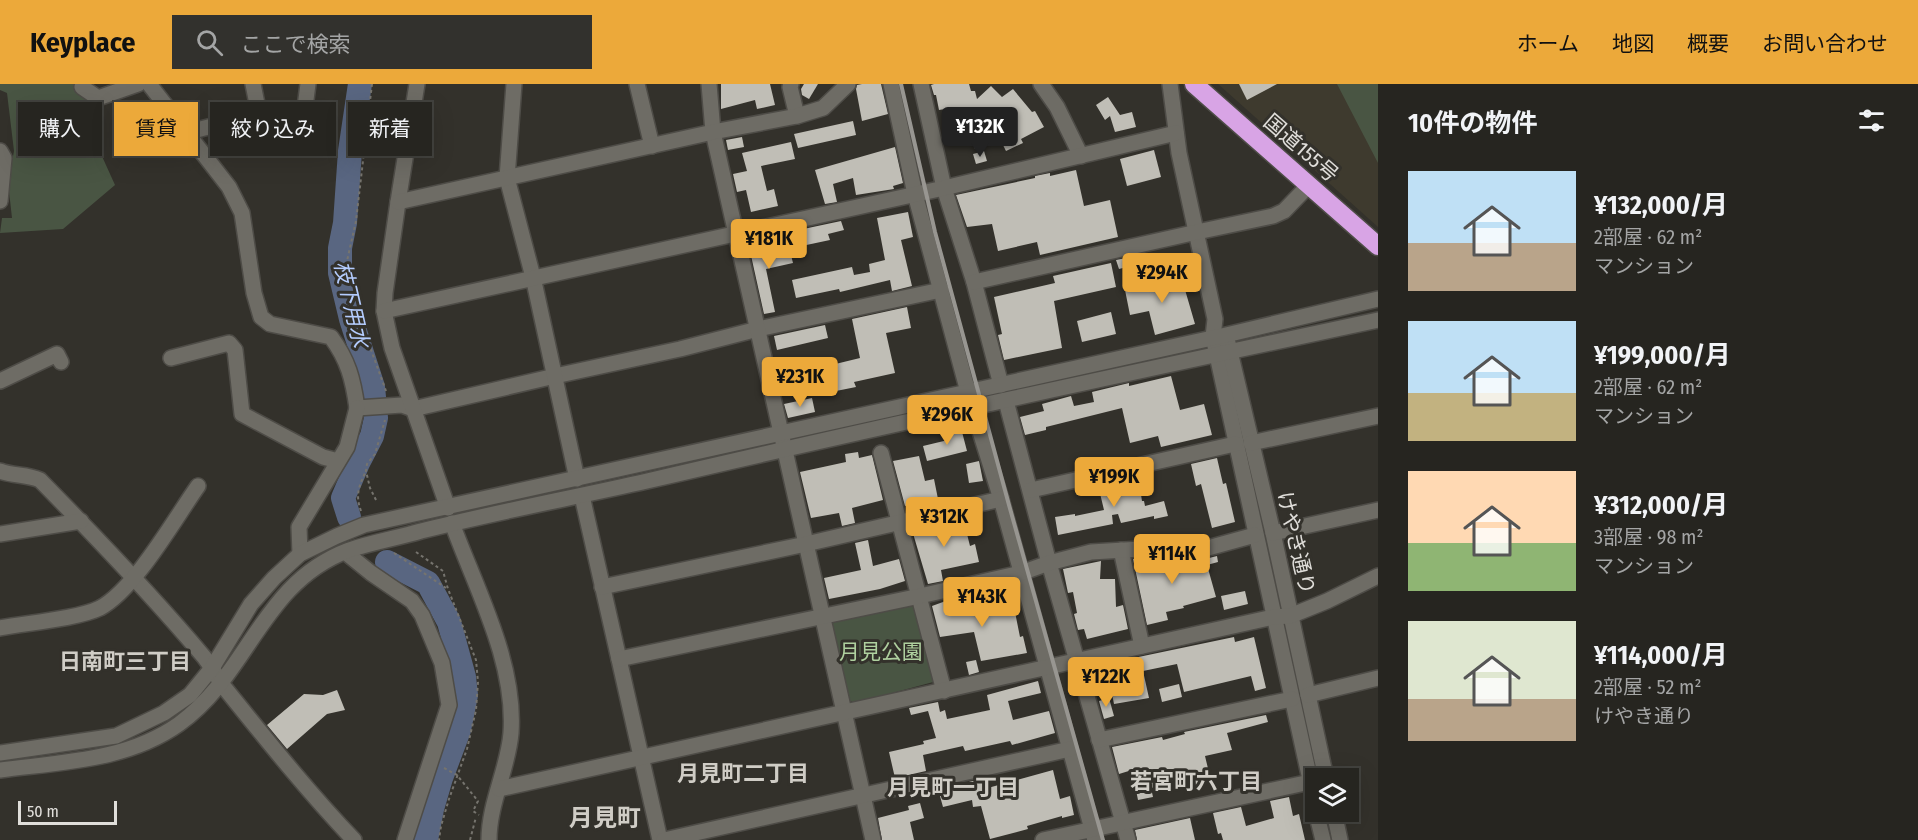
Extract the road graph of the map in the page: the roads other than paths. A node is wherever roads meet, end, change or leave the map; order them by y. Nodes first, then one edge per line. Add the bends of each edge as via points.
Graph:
1 (138, 84) edge
2 (149, 84) edge
3 (252, 84) edge
4 (308, 84) edge
5 (417, 84) edge
6 (514, 84) edge
7 (637, 84) edge
8 (709, 84) edge
9 (791, 84) edge
10 (848, 84) edge
11 (891, 84) edge
12 (921, 84) edge
13 (1041, 84) edge
14 (1170, 84) edge
15 (1194, 84) edge
16 (82, 87) dead end
17 (162, 102) edge
18 (256, 102) edge
19 (306, 102) edge
20 (797, 116) junction
21 (712, 132) junction
22 (1176, 133) junction
23 (652, 146) junction
24 (198, 149) edge
25 (0, 151) edge
26 (1081, 156) junction
27 (507, 178) junction
28 (1309, 185) junction
29 (944, 188) junction
30 (915, 194) junction
31 (0, 201) edge
32 (398, 202) junction
33 (1197, 232) junction
34 (736, 233) junction
35 (1378, 246) edge
36 (532, 277) junction
37 (974, 282) junction
38 (941, 290) junction
39 (1378, 299) edge
40 (384, 311) junction
41 (1378, 320) edge
42 (758, 329) junction
43 (1219, 336) junction
44 (1224, 353) junction
45 (171, 358) dead end
46 (61, 362) dead end
47 (555, 376) junction
48 (0, 381) edge
49 (1001, 385) junction
50 (968, 392) junction
51 (1006, 400) junction
52 (361, 408) junction
53 (973, 408) junction
54 (412, 409) junction
55 (1378, 417) edge
56 (781, 433) junction
57 (1251, 443) junction
58 (1235, 444) junction
59 (784, 448) junction
60 (881, 453) dead end
61 (338, 461) junction
62 (0, 471) edge
63 (577, 479) junction
64 (198, 486) dead end
65 (1031, 490) junction
66 (582, 496) junction
67 (1001, 499) junction
68 (1378, 510) edge
69 (450, 516) junction
70 (81, 521) junction
71 (901, 522) junction
72 (1273, 533) junction
73 (0, 534) edge
74 (1255, 535) junction
75 (806, 544) junction
76 (1121, 550) junction
77 (345, 552) junction
78 (300, 554) junction
79 (1049, 563) junction
80 (1021, 573) junction
81 (1378, 576) edge
82 (135, 578) junction
83 (602, 587) junction
84 (920, 596) junction
85 (1290, 616) junction
86 (824, 617) junction
87 (1273, 617) junction
88 (0, 628) edge
89 (1142, 646) junction
90 (619, 659) junction
91 (1077, 660) junction
92 (212, 668) junction
93 (1048, 668) junction
94 (1378, 678) edge
95 (222, 684) junction
96 (944, 691) junction
97 (1308, 695) junction
98 (1292, 699) junction
99 (845, 712) junction
100 (1099, 740) junction
101 (1070, 749) junction
102 (0, 753) edge
103 (641, 758) junction
104 (1307, 768) edge
105 (1324, 768) edge
106 (0, 770) edge
107 (1305, 783) edge
108 (499, 789) junction
109 (863, 794) junction
110 (1319, 822) edge
111 (1336, 822) edge
112 (1123, 823) junction
113 (1093, 835) edge
114 (354, 840) edge
115 (405, 840) edge
116 (489, 840) edge
117 (660, 840) edge
118 (664, 840) edge
119 (873, 840) edge
120 (1042, 840) edge
121 (1128, 840) edge
122 (1323, 840) edge
123 (1340, 840) edge

1 - 16 street via 98,98
2 - 17 street
3 - 18 street
4 - 19 street
5 - 32 street
6 - 27 street
7 - 23 street
8 - 21 street
9 - 20 street
10 - 20 street via 823,108
11 - 30 street
12 - 29 street
13 - 26 street
14 - 22 street
15 - 28 highway, 国道155号
20 - 21 street
21 - 23 street
21 - 34 street
22 - 26 street
22 - 33 street
23 - 27 street
24 - 52 street via 229,187 242,213 261,317 270,324 331,337 344,355
25 - 31 street via 4,158
26 - 29 street
27 - 32 street
27 - 36 street
28 - 33 street via 1279,214
28 - 35 highway, 国道155号
29 - 30 street
29 - 37 street
30 - 34 street
30 - 38 street
32 - 40 street
33 - 37 street
33 - 43 street
34 - 36 street
34 - 42 street
36 - 40 street
36 - 47 street
37 - 49 street
38 - 42 street
38 - 50 street
39 - 43 street
40 - 54 street
41 - 44 street
42 - 47 street
42 - 56 street
43 - 44 street
43 - 49 street
44 - 51 street
44 - 57 street, けやき通り
44 - 58 street
45 - 61 street via 229,343 235,350 242,414 323,457
46 - 48 street via 57,354
47 - 54 street
47 - 63 street
49 - 50 street
50 - 56 street
51 - 53 street
51 - 65 street
52 - 54 street via 402,405
52 - 61 street
53 - 59 street
53 - 67 street
54 - 69 street
55 - 57 street
56 - 59 street
56 - 63 street
57 - 72 street, けやき通り
58 - 65 street
58 - 74 street
59 - 66 street
59 - 75 street
60 - 71 street
61 - 78 street via 299,527
62 - 70 street via 40,480
63 - 69 street
64 - 82 street
65 - 79 street
66 - 69 street
66 - 83 street
67 - 71 street
67 - 80 street
68 - 72 street
69 - 77 street
69 - 78 street via 364,525
69 - 108 street via 501,654 510,693 511,733
70 - 73 street
70 - 82 street
71 - 75 street
71 - 84 street
72 - 85 street, けやき通り
74 - 76 street via 1197,550
74 - 87 street
75 - 83 street
75 - 86 street
76 - 79 street via 1091,552
76 - 89 street
77 - 95 street via 313,568 284,595
77 - 115 street via 412,601 442,663 449,705
78 - 92 street via 251,604
79 - 80 street
79 - 91 street
80 - 84 street
80 - 93 street
81 - 85 street
82 - 88 street via 103,606 90,612
82 - 92 street
83 - 90 street
84 - 86 street
84 - 96 street
85 - 87 street
85 - 97 street, けやき通り
86 - 90 street
86 - 99 street
87 - 89 street
87 - 98 street
89 - 91 street
90 - 103 street
91 - 93 street
91 - 100 street
92 - 95 street
92 - 102 street via 190,694 164,713 116,736
93 - 96 street
93 - 101 street
94 - 97 street
95 - 106 street via 179,724 130,748 104,756
95 - 114 street
96 - 99 street
97 - 105 street, けやき通り
98 - 100 street
98 - 104 street
99 - 103 street
99 - 109 street
100 - 112 street
101 - 109 street
101 - 113 street
103 - 108 street
103 - 117 street
107 - 112 street
108 - 116 street via 484,816
109 - 118 street
109 - 119 street
110 - 122 street
111 - 123 street
112 - 113 street
112 - 121 street
113 - 120 street

